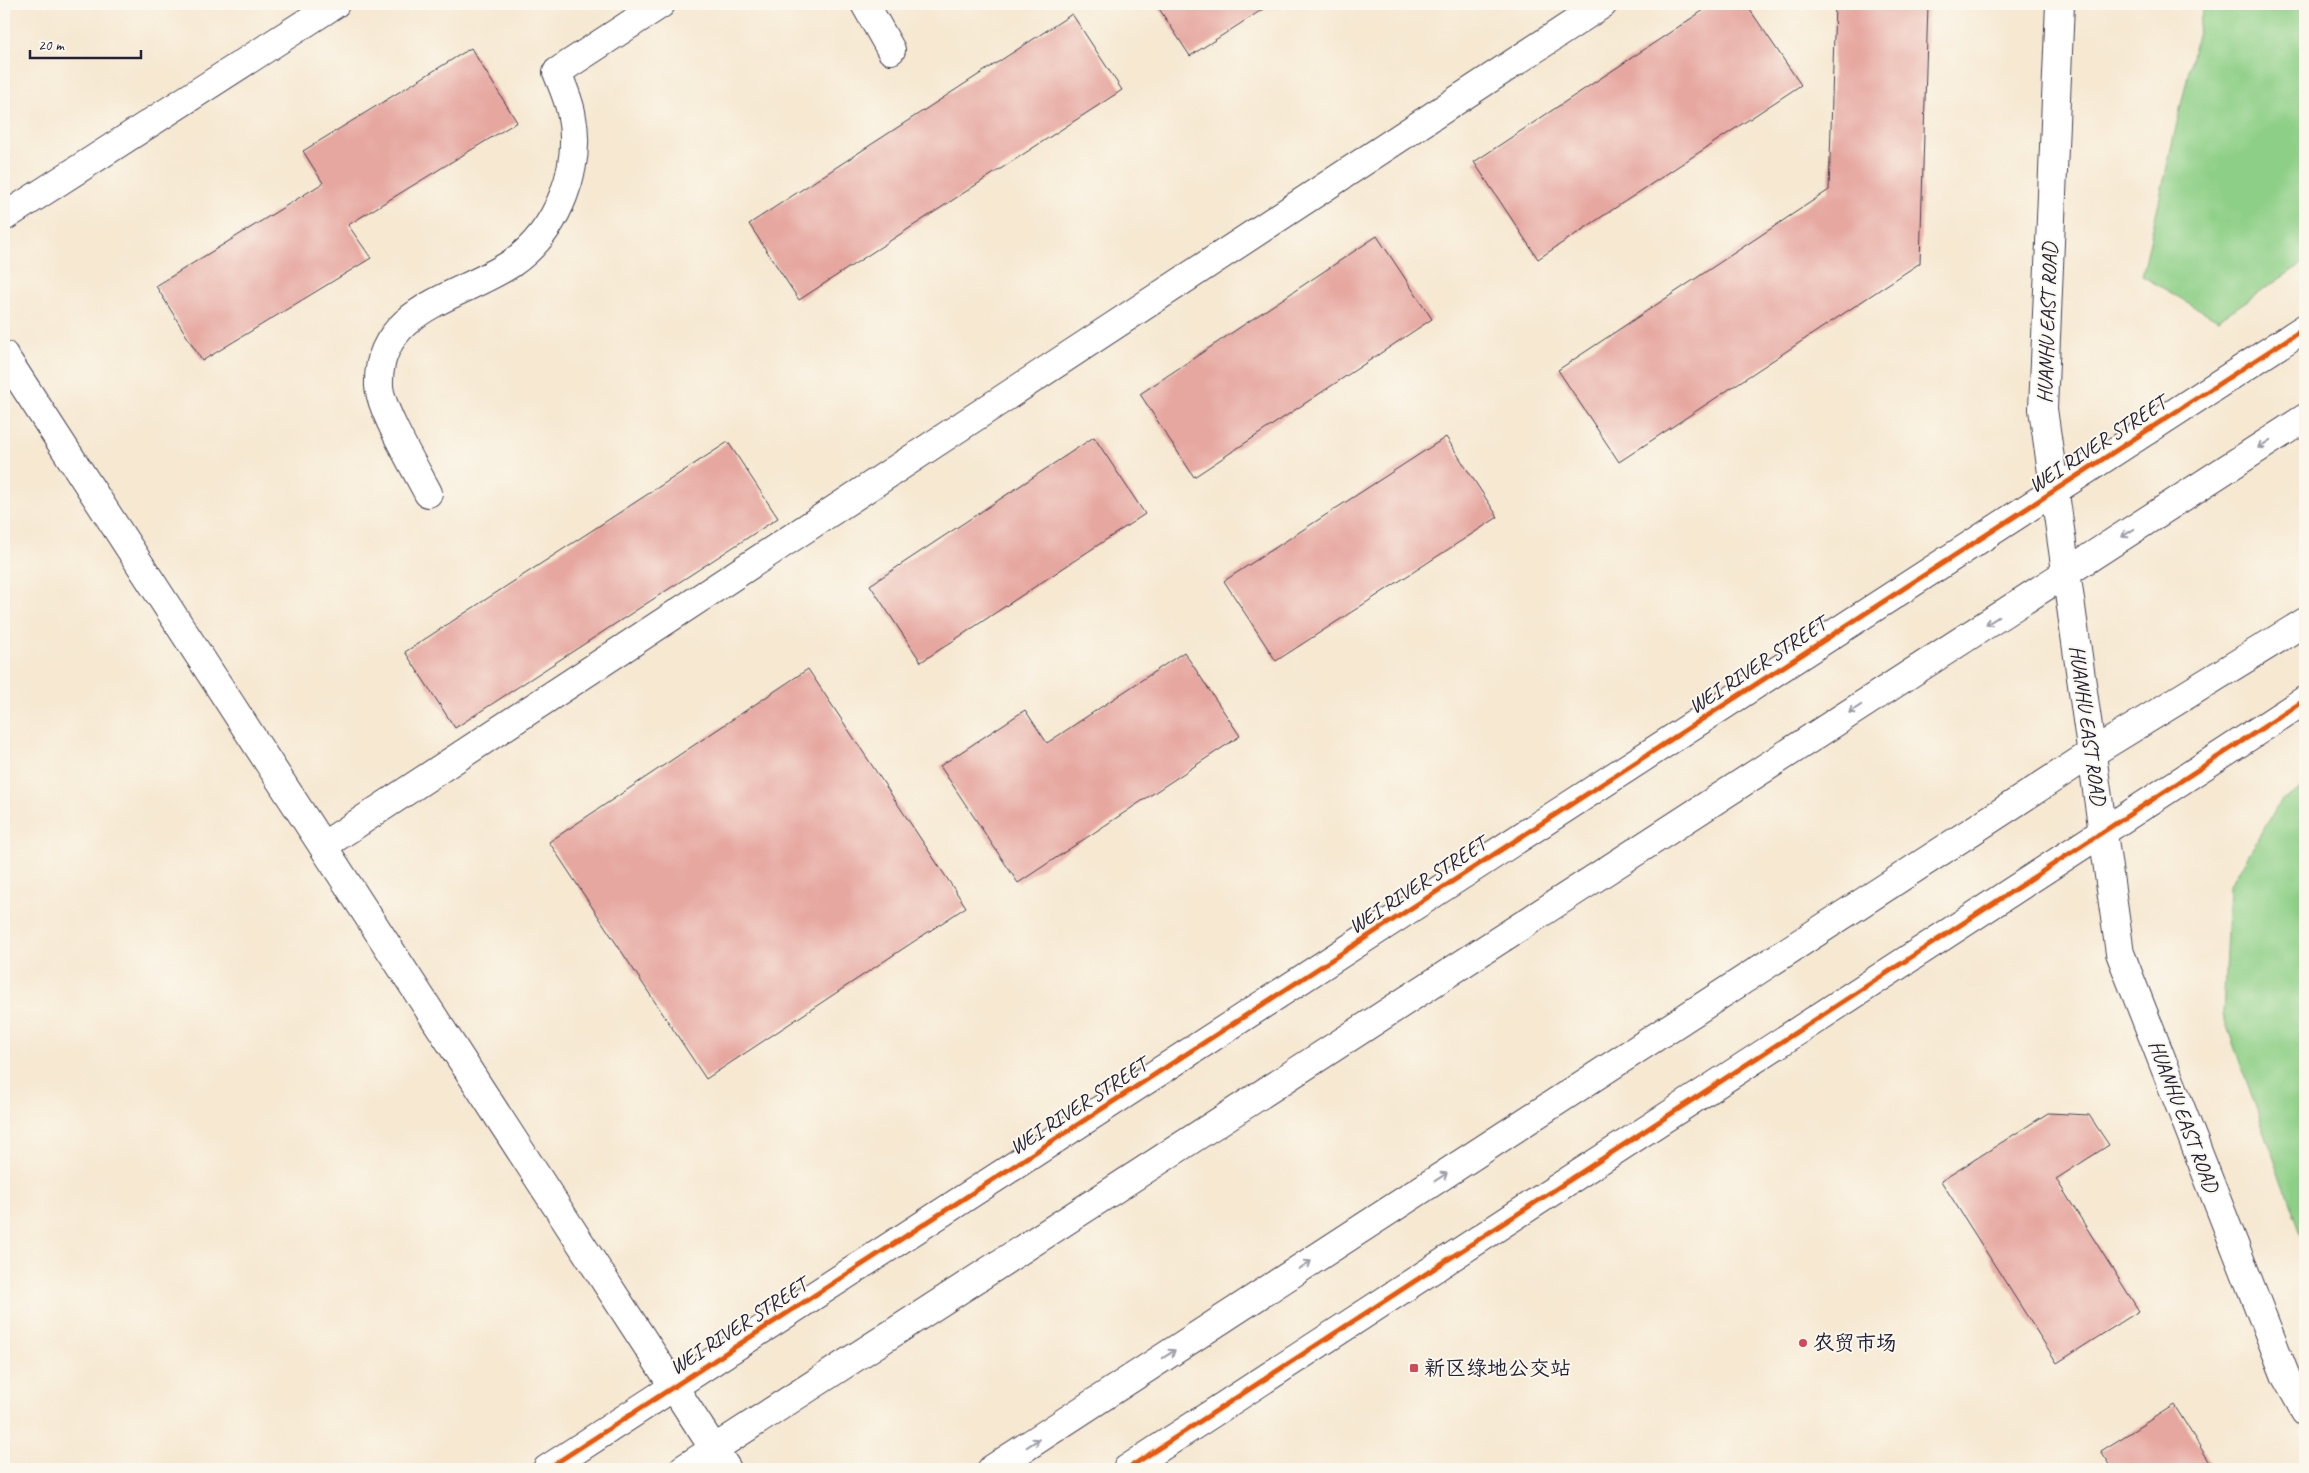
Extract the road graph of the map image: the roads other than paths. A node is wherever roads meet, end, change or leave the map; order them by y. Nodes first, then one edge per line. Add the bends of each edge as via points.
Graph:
1 (335, 4) edge
2 (661, 4) edge
3 (865, 4) edge
4 (1603, 4) edge
5 (2060, 4) edge
6 (891, 50) dead end
7 (4, 217) edge
8 (2305, 328) edge
9 (4, 355) edge
10 (2305, 418) edge
11 (2055, 491) junction
12 (428, 493) dead end
13 (2066, 573) junction
14 (2305, 622) edge
15 (2305, 700) edge
16 (2092, 753) junction
17 (2103, 831) junction
18 (323, 846) junction
19 (674, 1387) junction
20 (2305, 1411) edge
21 (721, 1459) edge
22 (547, 1469) edge
23 (683, 1469) edge
24 (992, 1469) edge
25 (1127, 1469) edge

1 - 7 street
2 - 12 street via 557,72 571,112 574,155 564,196 543,233 512,262 446,296 401,325 388,344 380,365 379,387 385,409
3 - 6 street
4 - 18 street
5 - 11 street, HUANHU EAST ROAD via 2043,409
8 - 11 street, WEI RIVER STREET
9 - 18 street
10 -> 13 street
11 - 13 street, HUANHU EAST ROAD
11 - 19 street, WEI RIVER STREET
13 - 16 street, HUANHU EAST ROAD
13 -> 21 street
14 - 16 street
15 - 17 street
16 - 17 street, HUANHU EAST ROAD
24 -> 16 street
17 - 20 street, HUANHU EAST ROAD via 2120,953 2286,1377
17 - 25 street
18 - 19 street
19 - 21 street
19 - 22 street, WEI RIVER STREET
21 - 23 street

